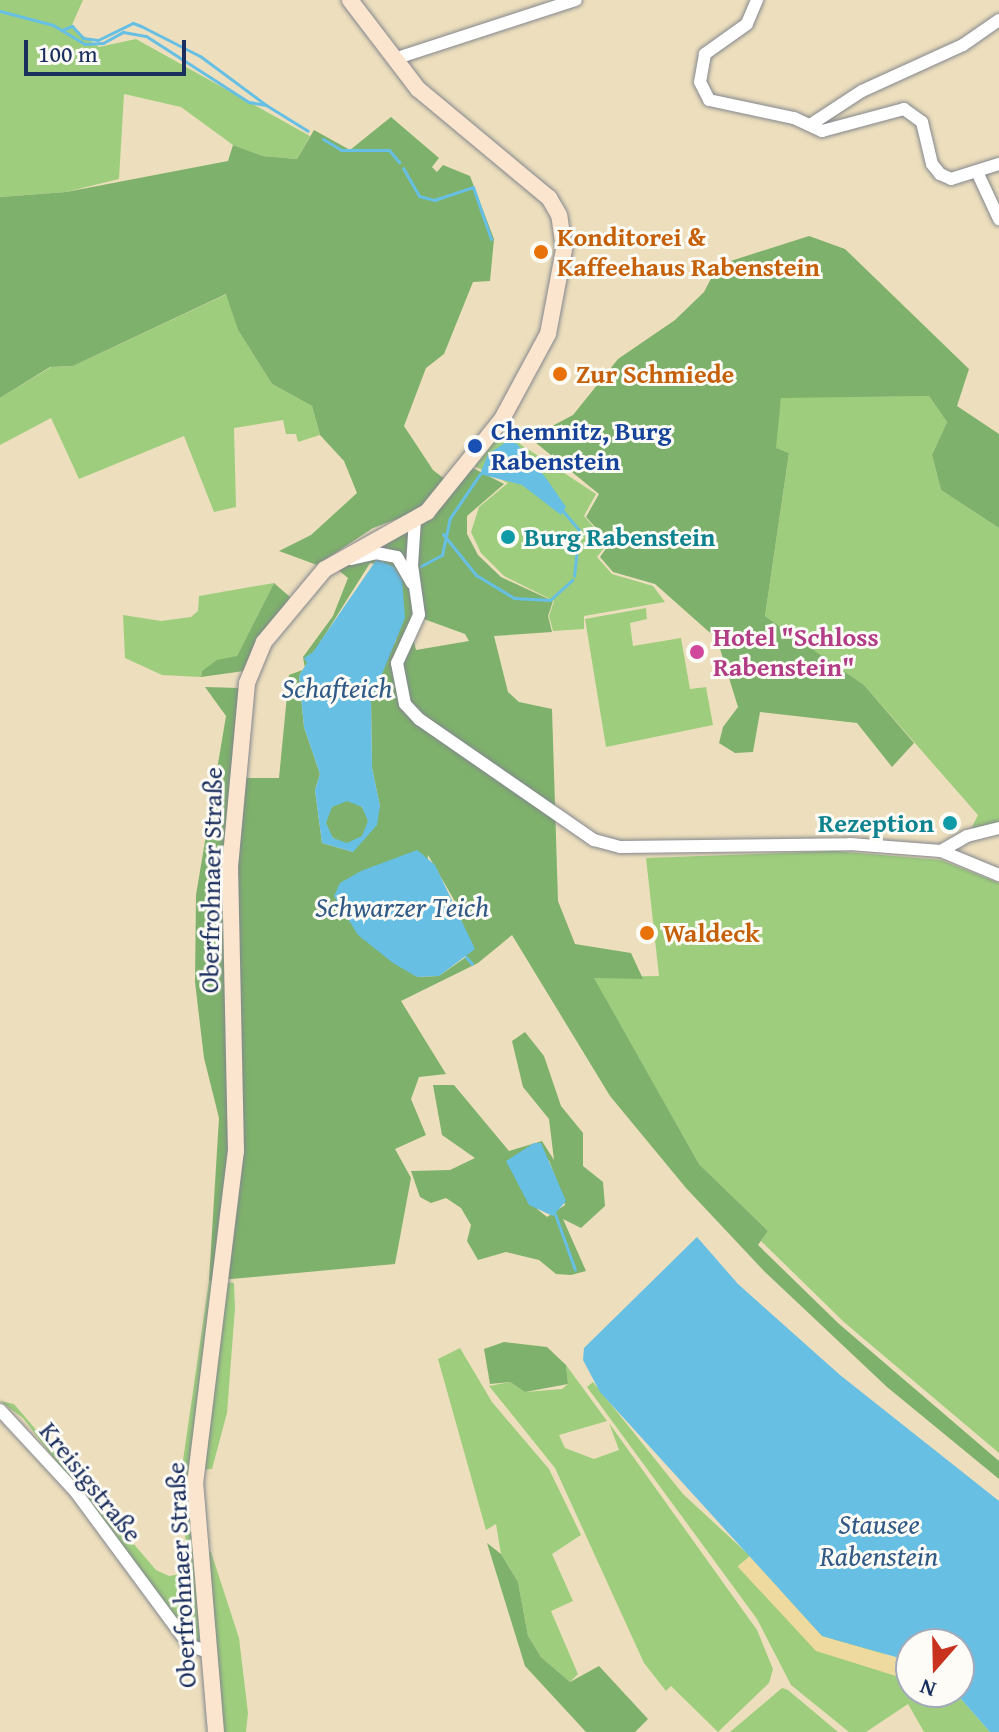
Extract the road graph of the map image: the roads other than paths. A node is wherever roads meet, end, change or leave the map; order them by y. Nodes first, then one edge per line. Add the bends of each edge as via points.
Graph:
1 (350, 0) edge
2 (576, 0) edge
3 (757, 0) edge
4 (999, 20) edge
5 (397, 58) junction
6 (810, 125) junction
7 (999, 164) edge
8 (978, 174) junction
9 (999, 219) edge
10 (415, 519) junction
11 (335, 562) junction
12 (413, 586) junction
13 (999, 828) edge
14 (941, 851) junction
15 (999, 875) edge
16 (0, 1410) edge
17 (208, 1652) junction
18 (216, 1732) edge

1 - 5 main road, Oberfrohnaer Straße
2 - 5 street
3 - 6 street via 747,24 705,54 700,82 709,100 718,104
4 - 6 street via 963,45 862,91
5 - 10 main road, Oberfrohnaer Straße via 418,89 549,198 559,215 564,249 548,334 502,419 456,481
6 - 8 street via 835,131 904,109 922,122 932,164 940,174 951,179
7 - 8 street
8 - 9 street
10 - 11 main road, Oberfrohnaer Straße
10 - 12 street
11 - 12 street via 385,553 397,557
11 - 17 main road, Oberfrohnaer Straße via 264,642 247,683 238,754 230,867 236,1152 195,1484
12 - 14 street via 419,615 397,663 405,704 594,840 620,847 850,844
13 - 14 street via 967,836
14 - 15 street
16 - 17 street, Kreisigstraße via 75,1491 189,1645
17 - 18 main road, Oberfrohnaer Straße

